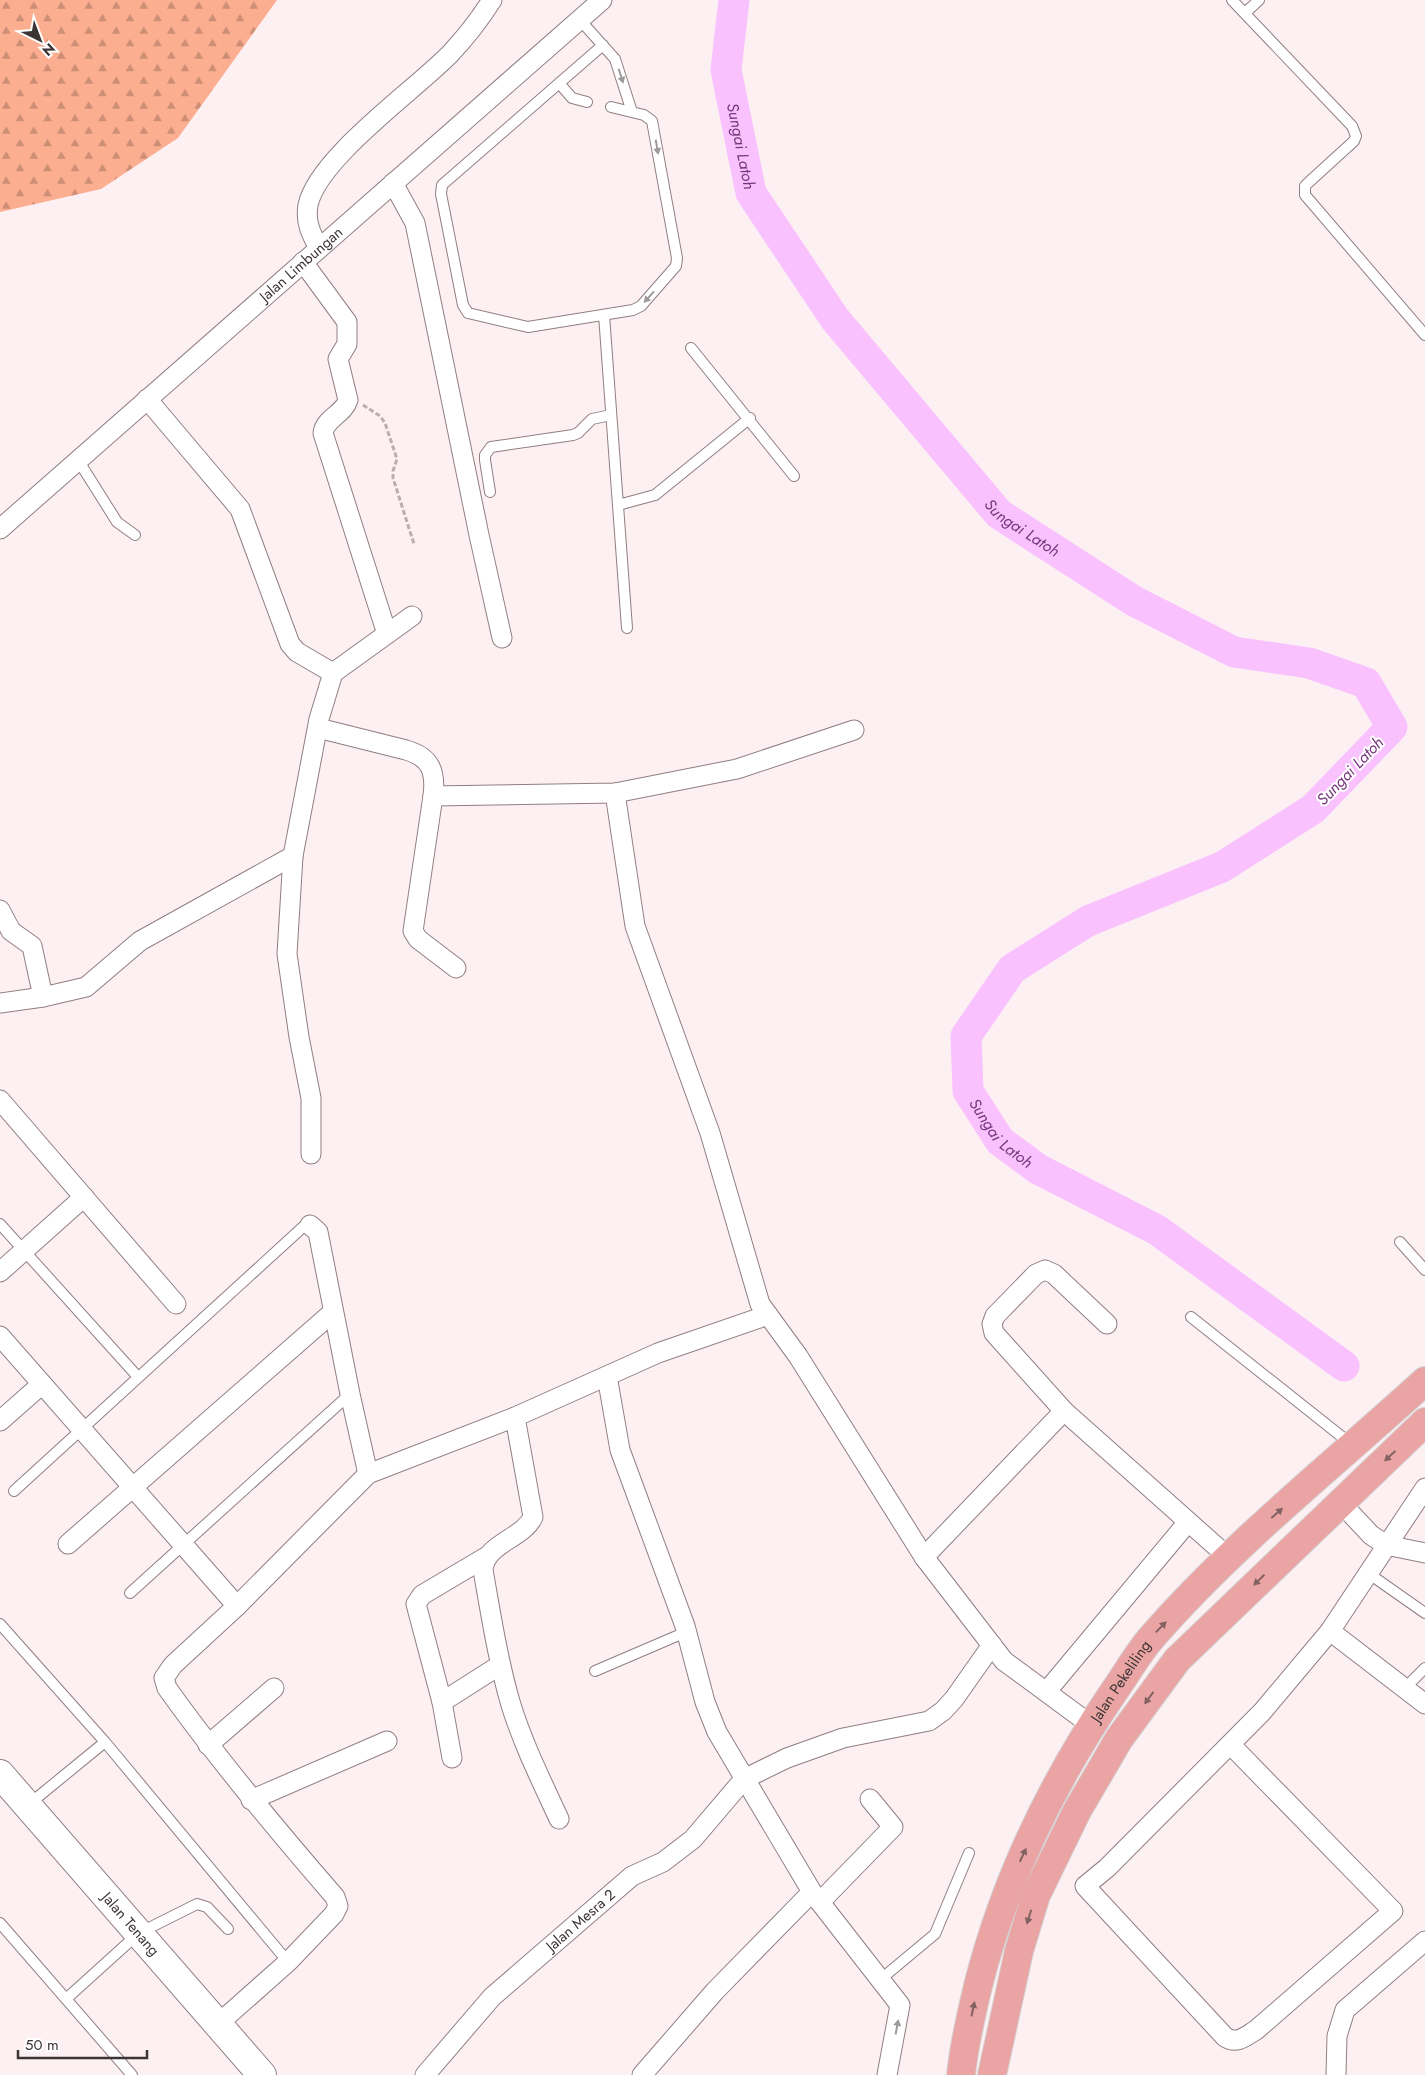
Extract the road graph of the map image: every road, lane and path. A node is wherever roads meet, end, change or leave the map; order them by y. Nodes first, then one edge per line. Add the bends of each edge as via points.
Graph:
1 (492, 0) edge
2 (602, 0) edge
3 (1232, 0) edge
4 (1259, 0) edge
5 (1245, 13) junction
6 (580, 20) junction
7 (603, 45) junction
8 (558, 83) junction
9 (587, 102) dead end
10 (611, 107) dead end
11 (632, 112) junction
12 (393, 183) junction
13 (319, 248) junction
14 (304, 262) junction
15 (604, 315) junction
16 (1425, 335) edge
17 (691, 348) dead end
18 (348, 394) junction
19 (147, 399) junction
20 (611, 415) junction
21 (750, 418) junction
22 (78, 460) junction
23 (794, 476) dead end
24 (490, 492) dead end
25 (618, 505) junction
26 (0, 529) edge
27 (135, 535) dead end
28 (414, 544) dead end
29 (412, 616) dead end
30 (627, 628) dead end
31 (387, 634) junction
32 (502, 638) dead end
33 (333, 673) junction
34 (318, 728) junction
35 (854, 730) dead end
36 (615, 793) junction
37 (433, 796) junction
38 (293, 856) junction
39 (0, 910) edge
40 (456, 968) dead end
41 (43, 997) junction
42 (0, 1002) edge
43 (0, 1100) edge
44 (311, 1154) dead end
45 (84, 1197) junction
46 (0, 1224) edge
47 (310, 1225) joint
48 (1400, 1242) dead end
49 (24, 1251) junction
50 (1425, 1270) edge
51 (0, 1272) edge
52 (176, 1304) dead end
53 (333, 1312) junction
54 (768, 1315) junction
55 (1191, 1318) dead end
56 (1107, 1324) dead end
57 (0, 1336) edge
58 (607, 1376) junction
59 (138, 1377) junction
60 (1425, 1381) edge
61 (42, 1384) junction
62 (350, 1394) junction
63 (1064, 1411) junction
64 (515, 1417) junction
65 (0, 1421) edge
66 (1425, 1422) edge
67 (81, 1428) junction
68 (1354, 1446) junction
69 (368, 1474) junction
70 (133, 1487) junction
71 (1425, 1488) edge
72 (14, 1491) dead end
73 (1340, 1502) junction
74 (1188, 1522) junction
75 (68, 1544) dead end
76 (184, 1545) junction
77 (1386, 1545) junction
78 (1425, 1554) edge
79 (924, 1557) junction
80 (1228, 1557) junction
81 (486, 1558) junction
82 (1368, 1573) junction
83 (130, 1593) dead end
84 (237, 1606) junction
85 (1425, 1613) edge
86 (0, 1624) edge
87 (1330, 1630) junction
88 (686, 1632) junction
89 (992, 1645) junction
90 (500, 1665) junction
91 (1425, 1668) edge
92 (595, 1671) dead end
93 (274, 1688) dead end
94 (1405, 1688) junction
95 (1046, 1691) junction
96 (442, 1702) junction
97 (1425, 1704) edge
98 (1091, 1725) junction
99 (387, 1741) dead end
100 (104, 1742) junction
101 (1230, 1744) junction
102 (208, 1746) junction
103 (452, 1758) dead end
104 (0, 1774) edge
105 (744, 1778) junction
106 (870, 1799) dead end
107 (251, 1800) junction
108 (28, 1806) junction
109 (559, 1819) dead end
110 (969, 1853) dead end
111 (816, 1897) junction
112 (0, 1923) edge
113 (228, 1929) dead end
114 (139, 1933) junction
115 (1425, 1941) edge
116 (288, 1962) junction
117 (881, 1979) junction
118 (66, 1999) junction
119 (218, 2024) junction
120 (957, 2069) edge
121 (132, 2075) edge
122 (262, 2075) edge
123 (425, 2075) edge
124 (642, 2075) edge
125 (887, 2075) edge
126 (992, 2075) edge
127 (1336, 2075) edge

1 - 13 street via 475,26 449,55 359,136 315,189 308,204 307,218 309,230
2 - 6 street, Jalan Limbungan
3 - 5 lane
4 - 5 lane
5 - 16 lane via 1352,126 1356,136 1354,140 1308,182 1305,195
6 - 7 lane
6 - 12 street, Jalan Limbungan
7 - 8 lane
7 -> 11 lane via 615,59
8 - 9 lane via 572,98
8 - 15 lane via 445,182 441,194 463,305 468,313 528,327
10 - 11 lane
11 -> 15 lane via 649,117 653,125 677,262 639,308
12 - 13 street, Jalan Limbungan
12 - 32 street via 416,222 478,535
13 - 14 street, Jalan Limbungan
14 - 18 street via 347,322 347,344 338,359
14 - 19 street, Jalan Limbungan
15 - 20 lane
17 - 21 lane
18 - 28 path via 385,423 397,459 393,478
18 - 31 street via 347,404 326,424 323,437
19 - 22 street, Jalan Limbungan
19 - 33 street via 240,509 290,644 297,652
20 - 24 lane via 592,418 573,435 491,447 484,460
20 - 25 lane
21 - 23 lane
21 - 25 lane via 652,497
22 - 26 street, Jalan Limbungan
22 - 27 lane via 117,522
25 - 30 lane
29 - 31 street
31 - 33 street
33 - 34 street via 320,710
34 - 37 street via 418,755 433,772
34 - 38 street
35 - 36 street via 737,769
36 - 37 street
36 - 54 street via 635,926 710,1133 760,1304
37 - 40 street via 413,931 418,939
38 - 41 street via 140,941 86,987
38 - 44 street via 287,954 311,1098
39 - 41 street via 11,931 32,946
41 - 42 street
43 - 45 street
45 - 49 street
45 - 52 street
46 - 49 lane
47 - 53 street via 318,1232
47 - 59 lane via 303,1227
48 - 50 lane
49 - 51 street
49 - 59 lane
53 - 62 street
53 - 70 street
54 - 58 street via 658,1353
54 - 79 street via 798,1356
55 - 68 lane
56 - 63 street via 1054,1274 1045,1270 1036,1274 993,1320 994,1333
57 - 61 street
58 - 64 street
58 - 88 street via 620,1450
59 - 67 lane
60 - 68 main road, Jalan Pekeliling
61 - 65 street
61 - 67 street
62 - 69 street
62 - 76 lane
63 - 74 street
63 - 79 street
64 - 69 street
64 - 81 street via 533,1517 526,1527
66 -> 73 main road, Jalan Pekeliling
67 - 70 street
67 - 72 lane
80 -> 68 main road, Jalan Pekeliling
69 - 84 street
70 - 75 street
70 - 76 street
71 - 77 street
73 - 77 street via 1371,1535
73 -> 126 main road, Jalan Pekeliling via 1177,1660 1119,1739 1036,1895 1019,1951
74 - 80 street
74 - 95 street
76 - 83 lane
76 - 84 street
77 - 78 street
77 - 82 street
79 - 89 street
98 -> 80 main road, Jalan Pekeliling via 1150,1639
81 - 90 street via 483,1570
81 - 96 street via 422,1595 416,1604
82 - 85 lane
82 - 87 street
84 - 102 street via 172,1665 164,1678 167,1688
86 - 100 lane
87 - 94 street
87 - 101 street via 1262,1712
88 - 92 lane
88 - 105 street via 705,1702 717,1732
89 - 95 street via 1004,1661
89 - 105 street via 943,1711 929,1721 843,1738
90 - 96 street
90 - 109 street via 512,1708
91 - 94 lane
93 - 102 street
94 - 97 street
95 - 98 street
96 - 103 street
120 -> 98 main road, Jalan Pekeliling via 986,1954 1010,1881 1050,1796
99 - 107 street
100 - 108 lane
100 - 116 lane
101 - 101 street via 1107,1868 1085,1886 1225,2037 1233,2040 1256,2030 1392,1911
102 - 107 street
104 - 108 street, Jalan Tenang
105 - 111 street
105 - 123 street, Jalan Mesra 2 via 693,1839 663,1862 632,1876 492,1997
106 - 111 street via 893,1827
107 - 116 street via 337,1901 334,1914
108 - 114 street, Jalan Tenang
110 - 117 lane via 934,1934
111 - 117 street
111 - 124 street via 715,1990
112 - 118 lane
113 - 114 lane via 207,1907 197,1904
114 - 118 lane
114 - 119 street, Jalan Tenang
115 - 127 street via 1345,2010 1337,2036
116 - 119 street
125 -> 117 street via 900,2009 898,2000
118 - 121 lane
119 - 122 street, Jalan Tenang

